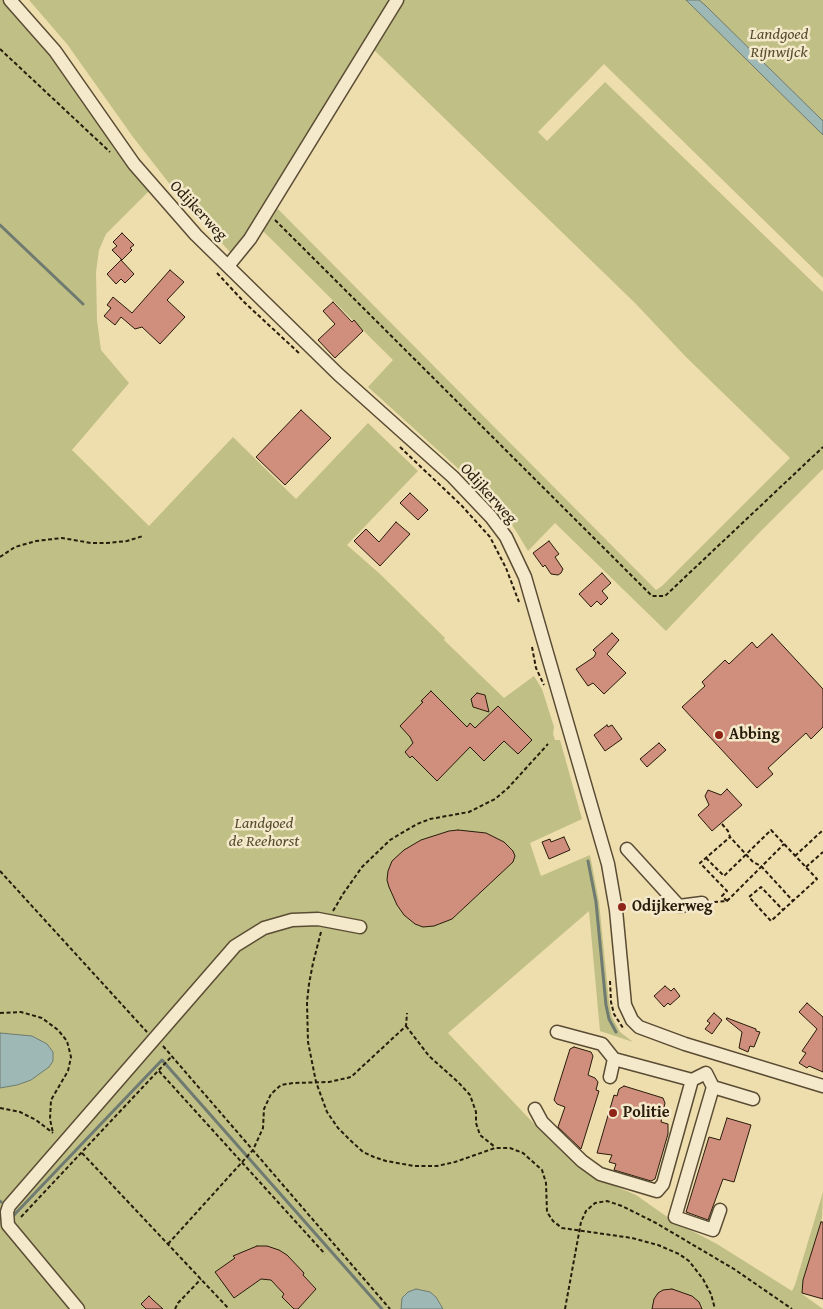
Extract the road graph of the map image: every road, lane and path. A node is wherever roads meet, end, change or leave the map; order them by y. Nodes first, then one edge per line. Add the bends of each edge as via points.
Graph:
1 (10, 0) edge
2 (397, 0) edge
3 (0, 49) edge
4 (115, 156) dead end
5 (267, 211) junction
6 (228, 266) junction
7 (213, 269) dead end
8 (304, 358) dead end
9 (398, 445) dead end
10 (823, 447) edge
11 (143, 536) dead end
12 (0, 557) edge
13 (520, 605) dead end
14 (532, 646) dead end
15 (546, 688) dead end
16 (548, 744) dead end
17 (722, 824) dead end
18 (823, 830) edge
19 (730, 837) junction
20 (784, 844) junction
21 (626, 849) dead end
22 (823, 852) edge
23 (746, 854) junction
24 (795, 856) junction
25 (706, 858) junction
26 (761, 866) junction
27 (806, 867) junction
28 (0, 871) edge
29 (727, 901) junction
30 (793, 901) junction
31 (702, 904) joint
32 (783, 910) junction
33 (325, 920) junction
34 (360, 927) dead end
35 (610, 975) dead end
36 (0, 1013) edge
37 (407, 1013) dead end
38 (406, 1026) junction
39 (557, 1032) dead end
40 (627, 1032) dead end
41 (156, 1037) junction
42 (713, 1053) junction
43 (172, 1056) junction
44 (614, 1059) junction
45 (159, 1071) junction
46 (706, 1073) junction
47 (610, 1077) dead end
48 (692, 1080) junction
49 (316, 1082) junction
50 (714, 1086) junction
51 (823, 1086) edge
52 (752, 1099) dead end
53 (0, 1108) edge
54 (536, 1109) dead end
55 (495, 1148) junction
56 (254, 1150) junction
57 (82, 1153) junction
58 (243, 1162) junction
59 (720, 1210) dead end
60 (21, 1217) dead end
61 (580, 1231) junction
62 (168, 1244) junction
63 (325, 1254) dead end
64 (201, 1279) junction
65 (78, 1309) edge
66 (175, 1309) edge
67 (229, 1309) edge
68 (390, 1309) edge
69 (565, 1309) edge
70 (715, 1309) edge
71 (792, 1309) edge

1 - 6 street, Odijkerweg via 55,51 134,164 196,235
2 - 5 street
3 - 4 path
5 - 6 street
5 - 10 path via 652,596 665,596
6 - 42 street, Odijkerweg via 338,374 452,477 506,537 524,577 608,864 625,1005 639,1027
7 - 8 path, Odijkerweg
9 - 13 path, Odijkerweg via 462,506 490,538
11 - 12 path via 107,543 62,538 36,541 15,547
14 - 15 path via 540,679
16 - 33 path via 495,799 469,812 417,824 390,840 362,867
17 - 19 path
18 - 24 path
19 - 23 path
19 - 25 path
20 - 23 path via 771,830
20 - 24 path
20 - 26 path
21 - 31 street via 679,906
22 - 27 path
23 - 25 path via 724,876
23 - 26 path
24 - 27 path
25 - 29 path via 700,863 728,891 722,896
26 - 29 path
26 - 30 path
27 - 30 path via 817,879
28 - 41 path via 148,1034
29 - 31 path
30 - 32 path
32 - 32 path via 761,887 749,897 771,921
33 - 34 street
33 - 41 street via 305,918 277,923 243,940
33 - 49 path via 313,963 307,1002 308,1042
35 - 40 path via 614,1014
36 - 53 path via 21,1012 42,1018 67,1041 70,1057 68,1071 50,1100 53,1133 20,1112
37 - 38 path
38 - 49 path via 351,1077
38 - 55 path via 429,1056 470,1095 480,1135
39 - 44 street via 602,1044
41 - 43 path
41 - 65 street via 7,1212 8,1225
42 - 46 street
42 - 51 street, Odijkerweg
43 - 45 path
43 - 56 path
44 - 47 street
44 - 48 street
45 - 57 path
45 - 58 path
46 - 48 street
46 - 50 street
48 - 54 street via 663,1184 657,1191 600,1174 542,1122
49 - 55 path via 327,1112 338,1128 363,1152 380,1159 414,1166 437,1166
49 - 56 path via 281,1085 271,1094
50 - 52 street
50 - 59 street via 675,1217 713,1230
55 - 61 path via 510,1148 523,1153 539,1166 546,1183 547,1212 562,1228
56 - 58 path
56 - 68 path
57 - 60 path
57 - 62 path
58 - 62 path
58 - 63 path
61 - 69 path
61 - 70 path via 632,1238 679,1254 703,1279
61 - 71 path via 586,1211 595,1203 607,1201 622,1206 734,1269
62 - 64 path
64 - 66 path
64 - 67 path

